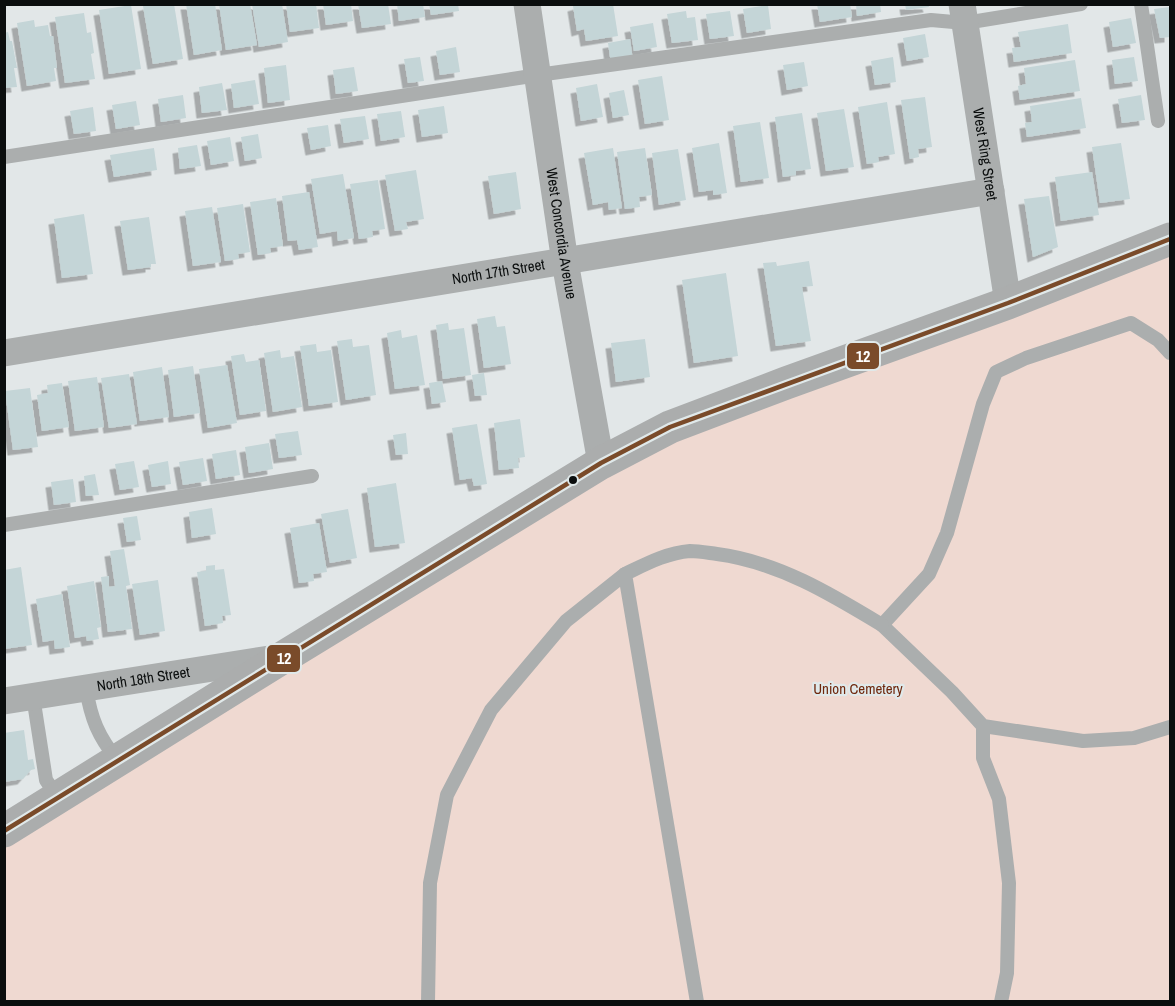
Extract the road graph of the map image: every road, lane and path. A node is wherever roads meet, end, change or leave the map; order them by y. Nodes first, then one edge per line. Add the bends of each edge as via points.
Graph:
1 (527, 4) edge
2 (1081, 4) edge
3 (1141, 4) edge
4 (963, 14) edge
5 (538, 75) junction
6 (1158, 121) dead end
7 (4, 157) edge
8 (991, 191) junction
9 (1170, 239) edge
10 (565, 262) junction
11 (1008, 303) junction
12 (4, 353) edge
13 (1170, 353) edge
14 (601, 463) junction
15 (312, 476) dead end
16 (4, 525) edge
17 (625, 574) junction
18 (882, 625) junction
19 (282, 658) junction
20 (95, 687) junction
21 (33, 696) junction
22 (4, 700) edge
23 (983, 726) junction
24 (1170, 727) edge
25 (118, 761) junction
26 (58, 798) junction
27 (4, 831) edge
28 (428, 1002) edge
29 (697, 1002) edge
30 (1001, 1002) edge

1 - 5 street, West Concordia Avenue
2 - 4 lane
3 - 6 lane
4 - 5 lane
4 - 8 street, West Ring Street
5 - 7 lane
5 - 10 street, West Concordia Avenue
8 - 10 street, North 17th Street
8 - 11 street, West Ring Street
9 - 11 main road
10 - 12 street, North 17th Street
10 - 14 street, West Concordia Avenue
11 - 14 main road via 670,427
13 - 18 lane via 1158,339 1131,323 1026,357 996,372 938,554 928,574
14 - 19 main road
15 - 16 lane
17 - 18 lane via 658,558 691,551 732,556 775,568
17 - 28 lane via 566,621 492,710 447,795 430,883
17 - 29 lane
18 - 23 lane
19 - 20 street, North 18th Street
19 - 25 main road
20 - 21 street, North 18th Street
20 - 25 lane via 90,713 104,743
21 - 22 street, North 18th Street
21 - 26 lane via 46,780
23 - 24 lane via 1083,741 1134,738
23 - 30 lane via 983,758 999,799 1010,883 1007,973
25 - 26 main road
26 - 27 main road

